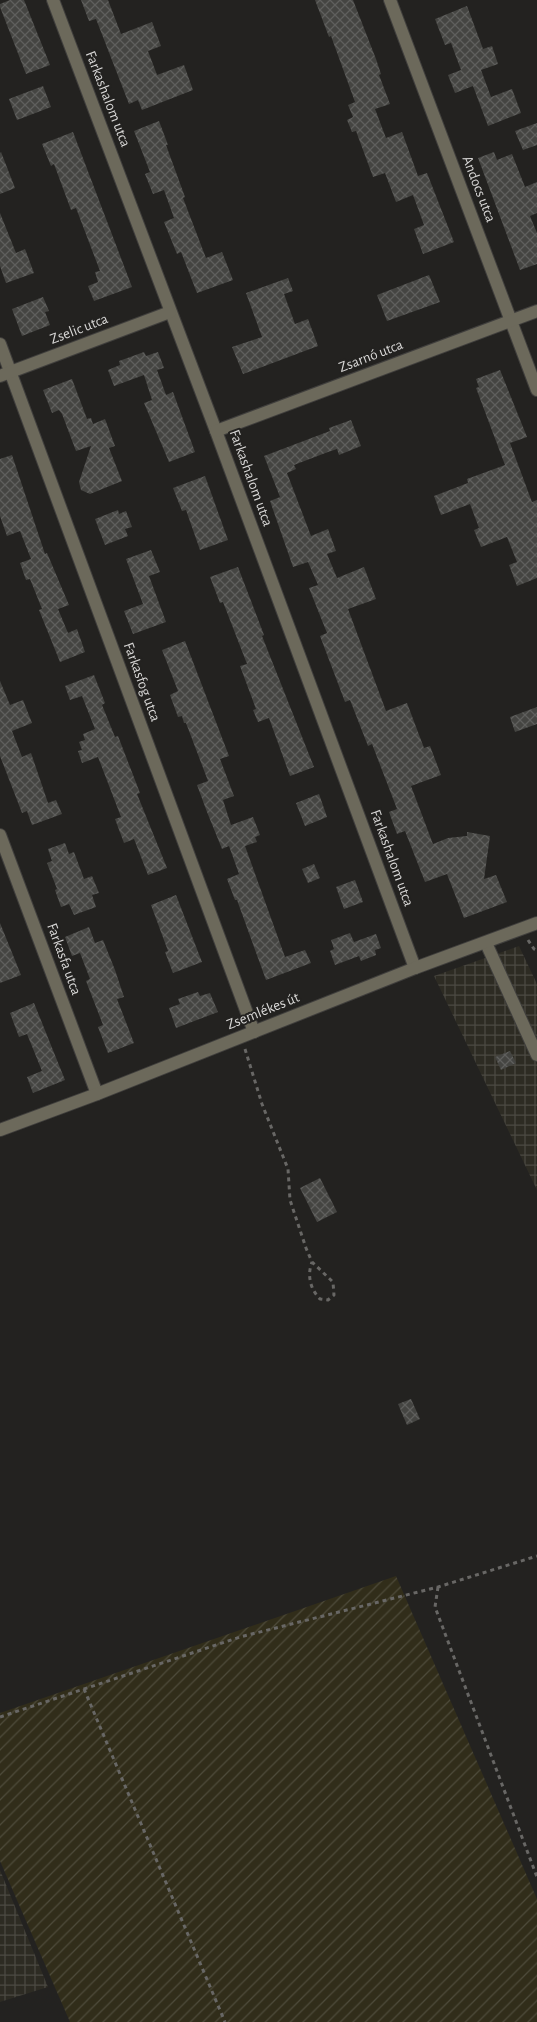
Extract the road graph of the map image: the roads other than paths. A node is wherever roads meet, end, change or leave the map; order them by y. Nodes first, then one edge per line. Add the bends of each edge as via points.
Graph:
1 (53, 0) edge
2 (390, 0) edge
3 (537, 311) edge
4 (170, 312) junction
5 (511, 320) junction
6 (0, 344) edge
7 (5, 374) edge
8 (537, 390) edge
9 (216, 431) junction
10 (0, 835) edge
11 (537, 922) edge
12 (486, 943) junction
13 (415, 968) junction
14 (254, 1032) junction
15 (537, 1055) edge
16 (97, 1094) junction
17 (0, 1130) edge

1 - 4 street, Farkashalom utca
2 - 5 street, Andocs utca
3 - 5 street, Zsarnó utca
4 - 7 street, Zselic utca
4 - 9 street, Farkashalom utca
5 - 8 street, Andocs utca
5 - 9 street, Zsarnó utca
6 - 7 street, Farkasfog utca
7 - 14 street, Farkasfog utca
9 - 13 street, Farkashalom utca
10 - 16 street, Farkasfa utca
11 - 12 street, Zsemlékes út
12 - 13 street, Zsemlékes út
12 - 15 street
13 - 14 street, Zsemlékes út
14 - 16 street, Zsemlékes út
16 - 17 street, Zsemlékes út

